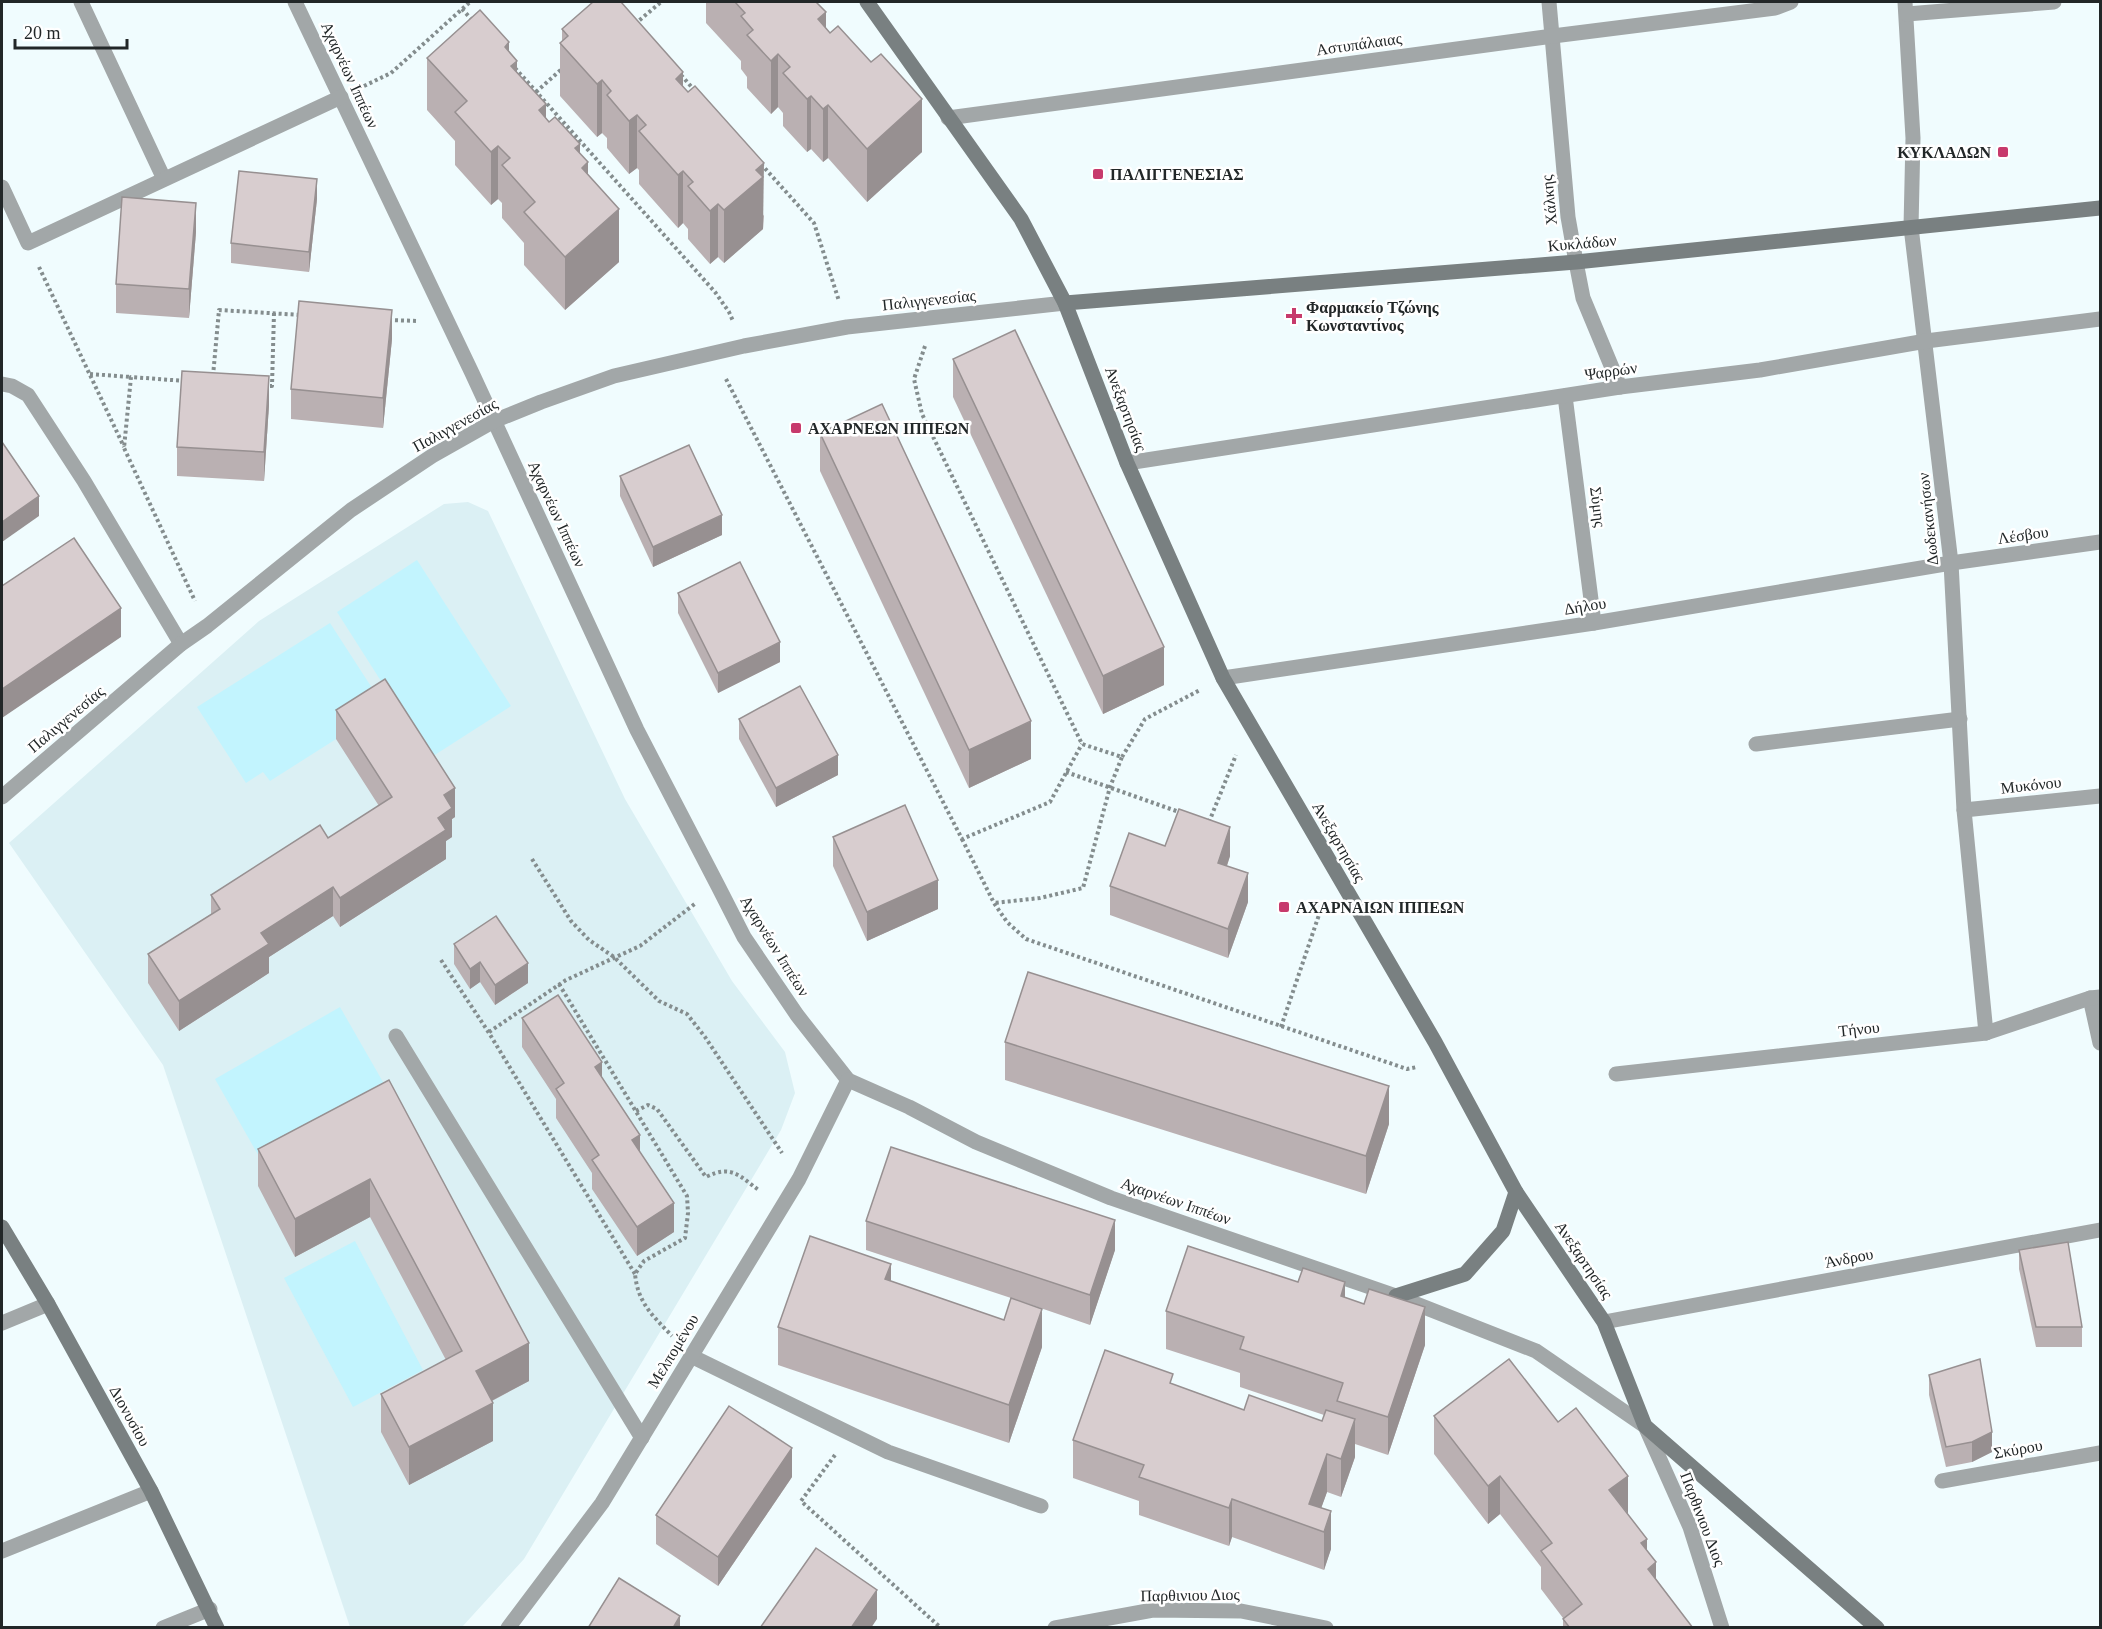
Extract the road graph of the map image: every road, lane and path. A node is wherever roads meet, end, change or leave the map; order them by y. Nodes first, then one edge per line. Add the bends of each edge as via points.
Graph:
1 (81, 2) edge
2 (295, 2) edge
3 (470, 2) edge
4 (661, 2) edge
5 (867, 2) edge
6 (1549, 2) edge
7 (1791, 2) edge
8 (2054, 2) edge
9 (1906, 8) edge
10 (462, 9) junction
11 (630, 18) edge
12 (635, 24) junction
13 (477, 26) edge
14 (643, 33) edge
15 (1553, 36) junction
16 (572, 61) edge
17 (514, 67) edge
18 (674, 67) edge
19 (536, 92) junction
20 (697, 93) edge
21 (341, 97) junction
22 (948, 118) junction
23 (759, 163) edge
24 (164, 179) junction
25 (2, 187) edge
26 (2100, 208) edge
27 (1911, 227) junction
28 (28, 243) junction
29 (1576, 262) junction
30 (1065, 303) junction
31 (274, 313) junction
32 (309, 315) edge
33 (935, 317) junction
34 (379, 319) edge
35 (2100, 319) edge
36 (448, 323) junction
37 (847, 327) junction
38 (1926, 341) junction
39 (744, 346) junction
40 (712, 353) junction
41 (89, 374) junction
42 (131, 377) junction
43 (189, 381) edge
44 (213, 383) edge
45 (2, 384) edge
46 (260, 386) edge
47 (1620, 387) junction
48 (1565, 396) junction
49 (494, 421) junction
50 (124, 448) junction
51 (1127, 463) junction
52 (2100, 542) edge
53 (1951, 563) junction
54 (1594, 623) junction
55 (207, 626) junction
56 (181, 644) junction
57 (1223, 678) junction
58 (1960, 719) junction
59 (1249, 723) junction
60 (1082, 744) junction
61 (1756, 744) dead end
62 (1122, 758) junction
63 (1066, 772) junction
64 (1110, 788) junction
65 (2100, 796) edge
66 (2, 797) edge
67 (1964, 810) junction
68 (1187, 815) edge
69 (1198, 819) edge
70 (962, 839) junction
71 (532, 859) dead end
72 (1334, 870) junction
73 (718, 886) junction
74 (994, 903) junction
75 (614, 957) junction
76 (441, 960) dead end
77 (559, 984) junction
78 (2095, 997) edge
79 (1281, 1027) junction
80 (489, 1032) junction
81 (1986, 1033) junction
82 (396, 1036) dead end
83 (1434, 1042) junction
84 (2100, 1042) edge
85 (1616, 1074) dead end
86 (848, 1080) junction
87 (636, 1111) junction
88 (799, 1179) junction
89 (1516, 1192) junction
90 (782, 1207) junction
91 (2, 1227) edge
92 (2100, 1230) edge
93 (635, 1274) junction
94 (1396, 1296) junction
95 (48, 1304) junction
96 (1604, 1322) junction
97 (2, 1323) edge
98 (691, 1356) junction
99 (1645, 1426) junction
100 (851, 1434) junction
101 (642, 1438) junction
102 (2100, 1453) edge
103 (1942, 1481) dead end
104 (151, 1491) junction
105 (1041, 1506) dead end
106 (2, 1551) edge
107 (210, 1609) junction
108 (163, 1628) edge
109 (217, 1628) edge
110 (508, 1628) edge
111 (941, 1628) edge
112 (1055, 1628) edge
113 (1326, 1628) edge
114 (1722, 1628) edge
115 (1877, 1628) edge

1 - 24 street
2 - 21 street, Αχαρνέων Ιππέων
3 - 10 path
4 - 12 path
5 - 22 street, Ανεξαρτησίας
6 - 15 street, Χάλκης
7 - 15 street, Αστυπάλαιας via 1775,8
8 - 9 street
9 - 27 street, Δωδεκανήσων via 1913,138
10 - 13 path
10 - 21 path via 391,73
11 - 12 path
12 - 14 path
15 - 22 street, Αστυπάλαιας
15 - 29 street, Χάλκης via 1568,217
16 - 19 path
17 - 19 path
18 - 20 path
19 - 39 path via 715,292
21 - 24 street
21 - 36 street, Αχαρνέων Ιππέων
22 - 30 street, Ανεξαρτησίας via 1021,219
23 - 37 path via 814,223
24 - 28 street
25 - 28 street
26 - 27 street, Κυκλάδων
27 - 29 street, Κυκλάδων
27 - 38 street, Δωδεκανήσων
28 - 41 path
29 - 30 street, Κυκλάδων
29 - 47 street, Χάλκης via 1583,298
30 - 33 street, Παλιγγενεσίας
30 - 51 street, Ανεξαρτησίας
31 - 32 path
31 - 44 path via 219,310
31 - 46 path via 272,386
33 - 37 street, Παλιγγενεσίας
33 - 60 path via 914,379 922,414
34 - 36 path
35 - 38 street, Ψαρρών
36 - 49 street, Αχαρνέων Ιππέων
37 - 39 street, Παλιγγενεσίας
38 - 47 street, Ψαρρών via 1760,370
38 - 53 street, Δωδεκανήσων
39 - 40 street, Παλιγγενεσίας
40 - 49 street, Παλιγγενεσίας via 614,376
40 - 70 path
41 - 42 path
41 - 50 path
42 - 43 path
42 - 50 path
45 - 56 street via 28,395
47 - 48 street, Ψαρρών
48 - 51 street, Ψαρρών
48 - 54 street, Σύμης
49 - 55 street, Παλιγγενεσίας via 432,456 351,510
49 - 73 street, Αχαρνέων Ιππέων via 637,729
50 - 55 path
51 - 57 street, Ανεξαρτησίας
52 - 53 street, Λέσβου
53 - 54 street, Δήλου
53 - 58 street, Δωδεκανήσων
54 - 57 street, Δήλου
55 - 56 street, Παλιγγενεσίας
56 - 66 street, Παλιγγενεσίας
57 - 59 street, Ανεξαρτησίας
57 - 62 path via 1145,719
58 - 61 street
58 - 67 street, Δωδεκανήσων
59 - 69 path via 1210,823
59 - 72 street, Ανεξαρτησίας
60 - 62 path
60 - 63 path
62 - 64 path
63 - 64 path
63 - 70 path via 1050,801
64 - 68 path
64 - 74 path via 1083,888
65 - 67 street, Μυκόνου
67 - 81 street, Δωδεκανήσων
70 - 74 path
71 - 75 path via 571,921 589,940
72 - 79 path
72 - 83 street, Ανεξαρτησίας
73 - 75 path via 640,946
73 - 86 street, Αχαρνέων Ιππέων via 744,938 796,1015
74 - 79 path via 1026,939
75 - 77 path
75 - 88 path via 659,1001 687,1014
76 - 80 path
77 - 80 path
77 - 87 path
78 - 81 street, Τήνου
78 - 84 street
79 - 83 path via 1407,1069 1417,1068
80 - 93 path
81 - 85 street, Τήνου
82 - 101 street
83 - 89 street, Ανεξαρτησίας
86 - 88 street, Μελπομένου
86 - 94 street, Αχαρνέων Ιππέων via 976,1142 1111,1198
87 - 90 path via 648,1105 657,1109 706,1177 719,1170 732,1171
87 - 93 path via 687,1196 688,1213 685,1238 644,1261
88 - 90 street, Μελπομένου
89 - 94 street via 1503,1231 1465,1274
89 - 96 street, Ανεξαρτησίας
90 - 98 street, Μελπομένου
91 - 95 street, Διονυσίου
92 - 96 street, Άνδρου
93 - 98 path via 637,1292 654,1317
94 - 99 street, Αχαρνέων Ιππέων via 1536,1351
95 - 97 street
95 - 104 street, Διονυσίου
96 - 99 street, Ανεξαρτησίας
98 - 100 street
98 - 101 street, Μελπομένου
99 - 114 street, Παρθινιου Διος via 1690,1527
99 - 115 street, Ανεξαρτησίας
100 - 105 street via 888,1452
100 - 111 path via 801,1502
101 - 110 street, Μελπομένου via 602,1503
102 - 103 street, Σκύρου
104 - 106 street
104 - 107 street, Διονυσίου
107 - 108 street
107 - 109 street, Διονυσίου
112 - 113 street, Παρθινιου Διος via 1164,1610 1241,1611

